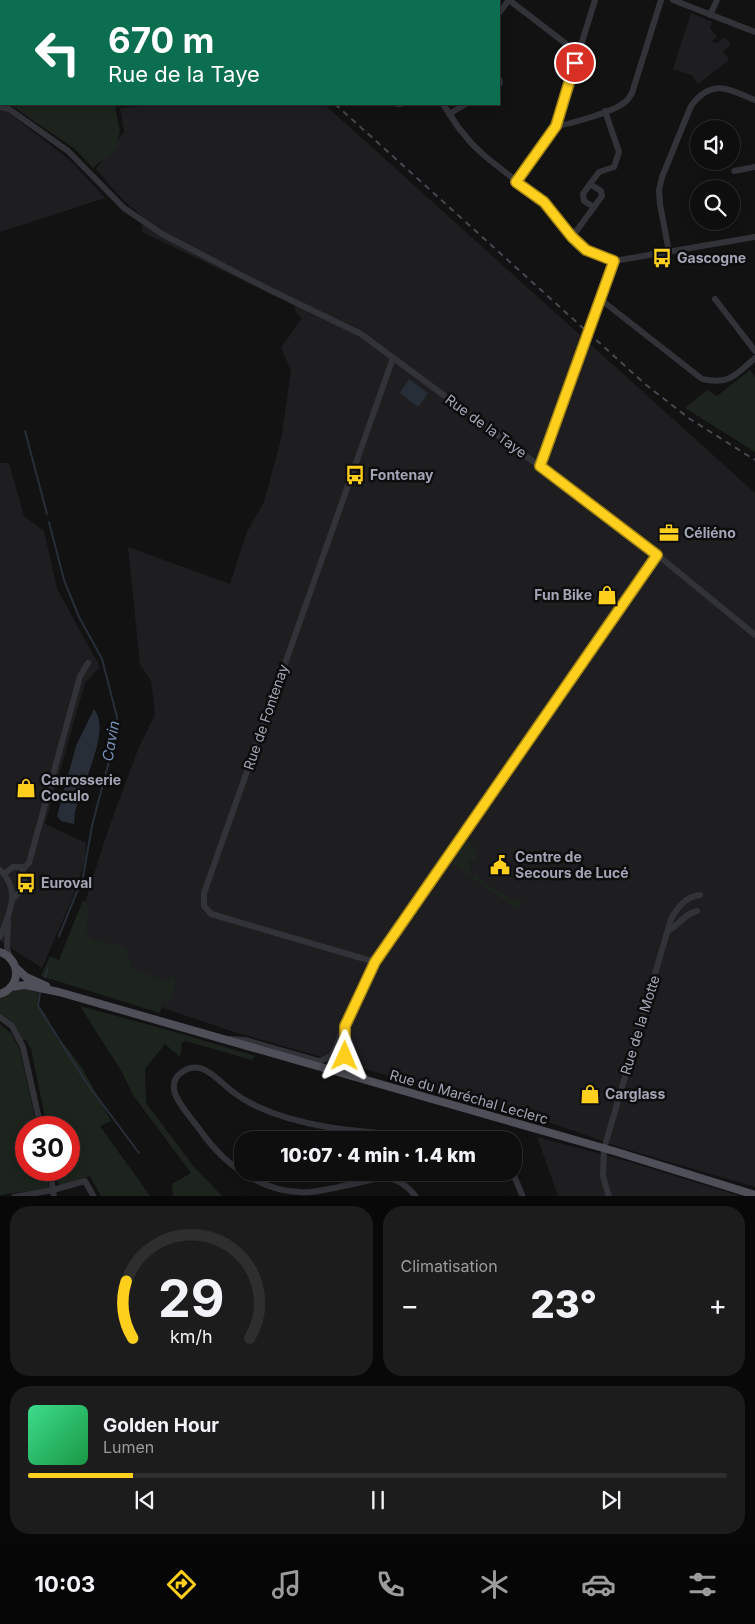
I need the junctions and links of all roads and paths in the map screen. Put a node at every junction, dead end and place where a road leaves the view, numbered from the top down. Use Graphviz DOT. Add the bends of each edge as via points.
graph roads {
  1 [pos="509,0"];
  2 [pos="595,0"];
  3 [pos="661,0"];
  4 [pos="673,0"];
  5 [pos="717,0"];
  6 [pos="500,12"];
  7 [pos="710,15"];
  8 [pos="755,32"];
  9 [pos="578,53"];
  10 [pos="755,100"];
  11 [pos="444,105"];
  12 [pos="464,105"];
  13 [pos="0,106"];
  14 [pos="605,111"];
  15 [pos="450,114"];
  16 [pos="556,126"];
  17 [pos="755,167"];
  18 [pos="734,171"];
  19 [pos="516,182"];
  20 [pos="590,184"];
  21 [pos="594,207"];
  22 [pos="572,237"];
  23 [pos="755,237"];
  24 [pos="669,252"];
  25 [pos="614,261"];
  26 [pos="600,298"];
  27 [pos="715,299"];
  28 [pos="755,351"];
  29 [pos="393,358"];
  30 [pos="755,358"];
  31 [pos="540,466"];
  32 [pos="657,555"];
  33 [pos="755,635"];
  34 [pos="88,663"];
  35 [pos="22,868"];
  36 [pos="2,872"];
  37 [pos="700,895"];
  38 [pos="13,898"];
  39 [pos="697,911"];
  40 [pos="8,920"];
  41 [pos="668,931"];
  42 [pos="0,937"];
  43 [pos="0,952"];
  44 [pos="10,958"];
  45 [pos="375,962"];
  46 [pos="16,968"];
  47 [pos="11,987"];
  48 [pos="59,992"];
  49 [pos="0,994"];
  50 [pos="0,1017"];
  51 [pos="345,1026"];
  52 [pos="215,1037"];
  53 [pos="345,1054"];
  54 [pos="333,1070"];
  55 [pos="370,1081"];
  56 [pos="38,1116"];
  57 [pos="367,1131"];
  58 [pos="604,1149"];
  59 [pos="234,1167"];
  60 [pos="257,1181"];
  61 [pos="369,1181"];
  62 [pos="396,1181"];
  63 [pos="516,1181"];
  64 [pos="54,1193"];
  65 [pos="755,1195"];
  66 [pos="14,1196"];
  67 [pos="94,1196"];
  68 [pos="416,1196"];
  69 [pos="523,1196"];
  70 [pos="609,1196"];
  1 -- 6 [label="street"];
  1 -- 9 [label="street"];
  2 -- 9 [label="street"];
  3 -- 14 [label="street" via="632,92 626,102"];
  4 -- 7 [label="street"];
  5 -- 7 [label="street"];
  7 -- 8 [label="street"];
  9 -- 16 [label="street"];
  10 -- 24 [label="street" via="724,88 705,92 691,106 662,177 660,190"];
  11 -- 15 [label="street"];
  12 -- 15 [label="street"];
  13 -- 29 [label="street, Rue de la Taye" via="68,151 124,208 162,234 361,334"];
  14 -- 16 [label="street"];
  14 -- 20 [label="street" via="619,152 614,167 600,172"];
  15 -- 19 [label="street" via="472,144"];
  16 -- 19 [label="street"];
  17 -- 18 [label="street"];
  19 -- 22 [label="street" via="544,202"];
  20 -- 21 [label="street" via="583,194 584,200"];
  20 -- 21 [label="street" via="601,191 602,196"];
  21 -- 22 [label="street"];
  22 -- 25 [label="street" via="586,250"];
  23 -- 24 [label="street"];
  24 -- 25 [label="street"];
  25 -- 26 [label="street"];
  26 -- 30 [label="street" via="702,379 723,381 732,378"];
  26 -- 31 [label="street"];
  27 -- 28 [label="street"];
  29 -- 31 [label="street, Rue de la Taye"];
  29 -- 45 [label="street, Rue de Fontenay" via="204,893 204,906 211,914"];
  31 -- 32 [label="street, Rue de la Taye"];
  32 -- 33 [label="street, Rue de la Taye"];
  32 -- 45 [label="street"];
  34 -- 35 [label="street" via="80,676 28,863"];
  35 -- 36 [label="street" via="13,867"];
  35 -- 38 [label="street" via="23,886"];
  36 -- 38 [label="street"];
  37 -- 41 [label="street, Rue de la Motte" via="685,900 677,909"];
  38 -- 40 [label="street"];
  39 -- 41 [label="street" via="689,913"];
  40 -- 42 [label="street"];
  40 -- 44 [label="street"];
  41 -- 58 [label="street, Rue de la Motte"];
  43 -- 44 [label="main road"];
  44 -- 46 [label="main road"];
  45 -- 51 [label="street"];
  46 -- 47 [label="main road"];
  46 -- 48 [label="main road, Rue du Maréchal Leclerc"];
  47 -- 48 [label="main road, Rue du Maréchal Leclerc" via="25,985"];
  47 -- 49 [label="main road"];
  48 -- 52 [label="main road, Rue du Maréchal Leclerc"];
  50 -- 56 [label="street" via="12,1026 23,1047"];
  51 -- 52 [label="street" via="332,1055 318,1061 245,1040"];
  51 -- 53 [label="street"];
  52 -- 54 [label="main road, Rue du Maréchal Leclerc"];
  53 -- 54 [label="street" via="342,1064"];
  53 -- 55 [label="street" via="352,1070"];
  54 -- 55 [label="main road, Rue du Maréchal Leclerc"];
  55 -- 58 [label="main road, Rue du Maréchal Leclerc"];
  57 -- 59 [label="street" via="292,1120 236,1095 202,1069 189,1068 174,1082 177,1098 218,1154"];
  58 -- 65 [label="main road, Rue du Maréchal Leclerc"];
  58 -- 70 [label="street, Rue de la Motte" via="603,1176"];
  60 -- 61 [label="street" via="293,1192 311,1192"];
  62 -- 68 [label="street"];
  63 -- 69 [label="street"];
  64 -- 66 [label="street"];
  64 -- 67 [label="street" via="85,1181"];
}
